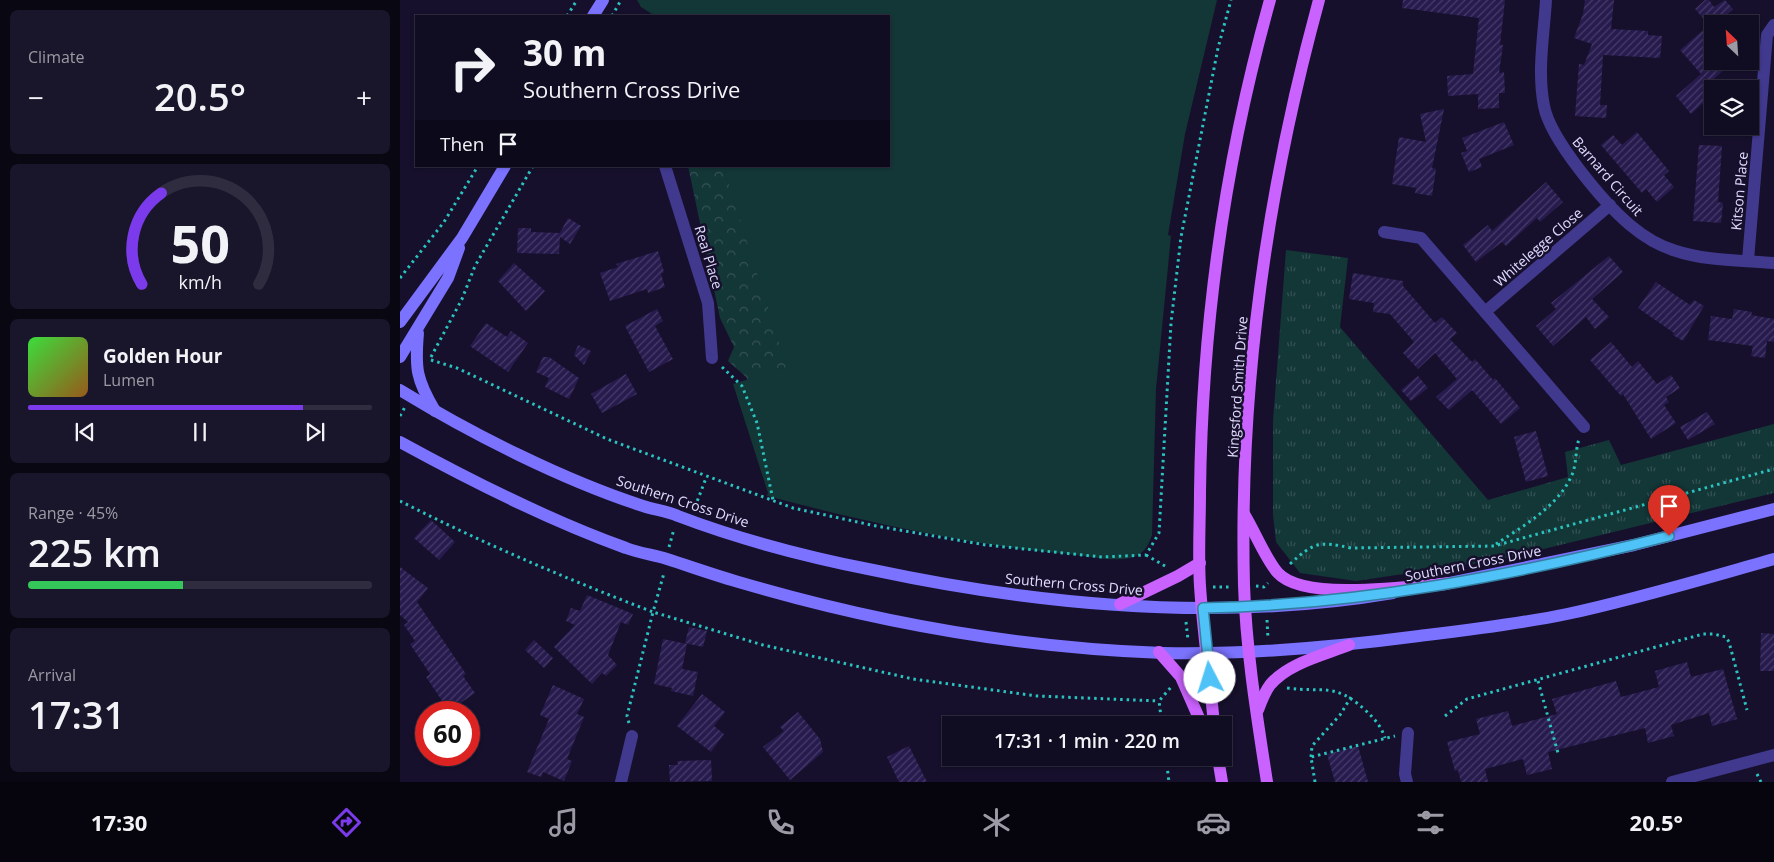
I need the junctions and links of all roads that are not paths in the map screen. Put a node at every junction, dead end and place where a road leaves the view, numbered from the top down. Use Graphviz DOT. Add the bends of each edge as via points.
graph roads {
  1 [pos="603,0"];
  2 [pos="1270,0"];
  3 [pos="1319,0"];
  4 [pos="1546,0"];
  5 [pos="594,15"];
  6 [pos="1774,24"];
  7 [pos="1769,62"];
  8 [pos="504,167"];
  9 [pos="665,167"];
  10 [pos="1610,205"];
  11 [pos="1384,232"];
  12 [pos="462,238"];
  13 [pos="1748,260"];
  14 [pos="1774,262"];
  15 [pos="1486,312"];
  16 [pos="400,321"];
  17 [pos="418,330"];
  18 [pos="400,357"];
  19 [pos="712,358"];
  20 [pos="400,390"];
  21 [pos="435,412"];
  22 [pos="1584,427"];
  23 [pos="400,442"];
  24 [pos="1774,509"];
  25 [pos="1244,514"];
  26 [pos="1774,559"];
  27 [pos="1200,563"];
  28 [pos="1450,583"];
  29 [pos="1120,604"];
  30 [pos="1246,607"];
  31 [pos="1203,608"];
  32 [pos="1349,645"];
  33 [pos="1250,651"];
  34 [pos="1158,652"];
  35 [pos="1207,652"];
  36 [pos="1257,713"];
  37 [pos="1198,716"];
  38 [pos="1213,716"];
  39 [pos="1408,733"];
  40 [pos="632,736"];
  41 [pos="1774,755"];
  42 [pos="1219,766"];
  43 [pos="622,782"];
  44 [pos="1222,782"];
  45 [pos="1267,782"];
  46 [pos="1407,782"];
  47 [pos="1672,782"];
  1 -- 5 [label="main road"];
  2 -- 27 [label="main road" via="1245,97 1218,244 1201,425"];
  3 -- 25 [label="main road, Kingsford Smith Drive" via="1297,79 1261,273 1248,406"];
  4 -- 10 [label="street, Barnard Circuit" via="1540,80 1544,108 1561,146"];
  6 -- 7 [label="street, Kitson Place" via="1767,35"];
  7 -- 13 [label="street, Kitson Place"];
  8 -- 12 [label="main road"];
  9 -- 19 [label="street, Real Place" via="708,304"];
  10 -- 13 [label="street, Barnard Circuit" via="1652,241 1676,252"];
  10 -- 15 [label="street, Whitelegge Close"];
  11 -- 15 [label="street" via="1421,238"];
  12 -- 16 [label="main road"];
  12 -- 17 [label="main road" via="448,278"];
  13 -- 14 [label="street, Barnard Circuit"];
  15 -- 22 [label="street"];
  17 -- 18 [label="main road"];
  17 -- 21 [label="main road" via="415,362"];
  20 -- 21 [label="main road, Southern Cross Drive"];
  21 -- 29 [label="main road, Southern Cross Drive" via="590,486 801,554 898,576 1014,595"];
  23 -- 34 [label="main road" via="564,523 626,548 741,583 928,627 1010,639"];
  24 -- 28 [label="main road, Southern Cross Drive" via="1634,545"];
  25 -- 28 [label="main road" via="1279,574 1302,586 1330,590"];
  25 -- 30 [label="main road, Kingsford Smith Drive"];
  26 -- 32 [label="main road" via="1566,614"];
  27 -- 29 [label="main road"];
  27 -- 31 [label="main road"];
  28 -- 30 [label="main road, Southern Cross Drive" via="1375,596"];
  29 -- 31 [label="main road, Southern Cross Drive"];
  30 -- 31 [label="main road, Southern Cross Drive"];
  30 -- 33 [label="main road, Kingsford Smith Drive"];
  31 -- 35 [label="main road"];
  32 -- 33 [label="main road"];
  32 -- 36 [label="main road" via="1278,677 1264,694"];
  33 -- 35 [label="main road"];
  33 -- 36 [label="main road, Kingsford Smith Drive"];
  34 -- 35 [label="main road"];
  34 -- 37 [label="main road" via="1181,678"];
  35 -- 38 [label="main road"];
  36 -- 45 [label="main road, Kingsford Smith Drive"];
  39 -- 46 [label="street"];
  40 -- 43 [label="street"];
  41 -- 47 [label="street"];
  42 -- 44 [label="main road"];
}
